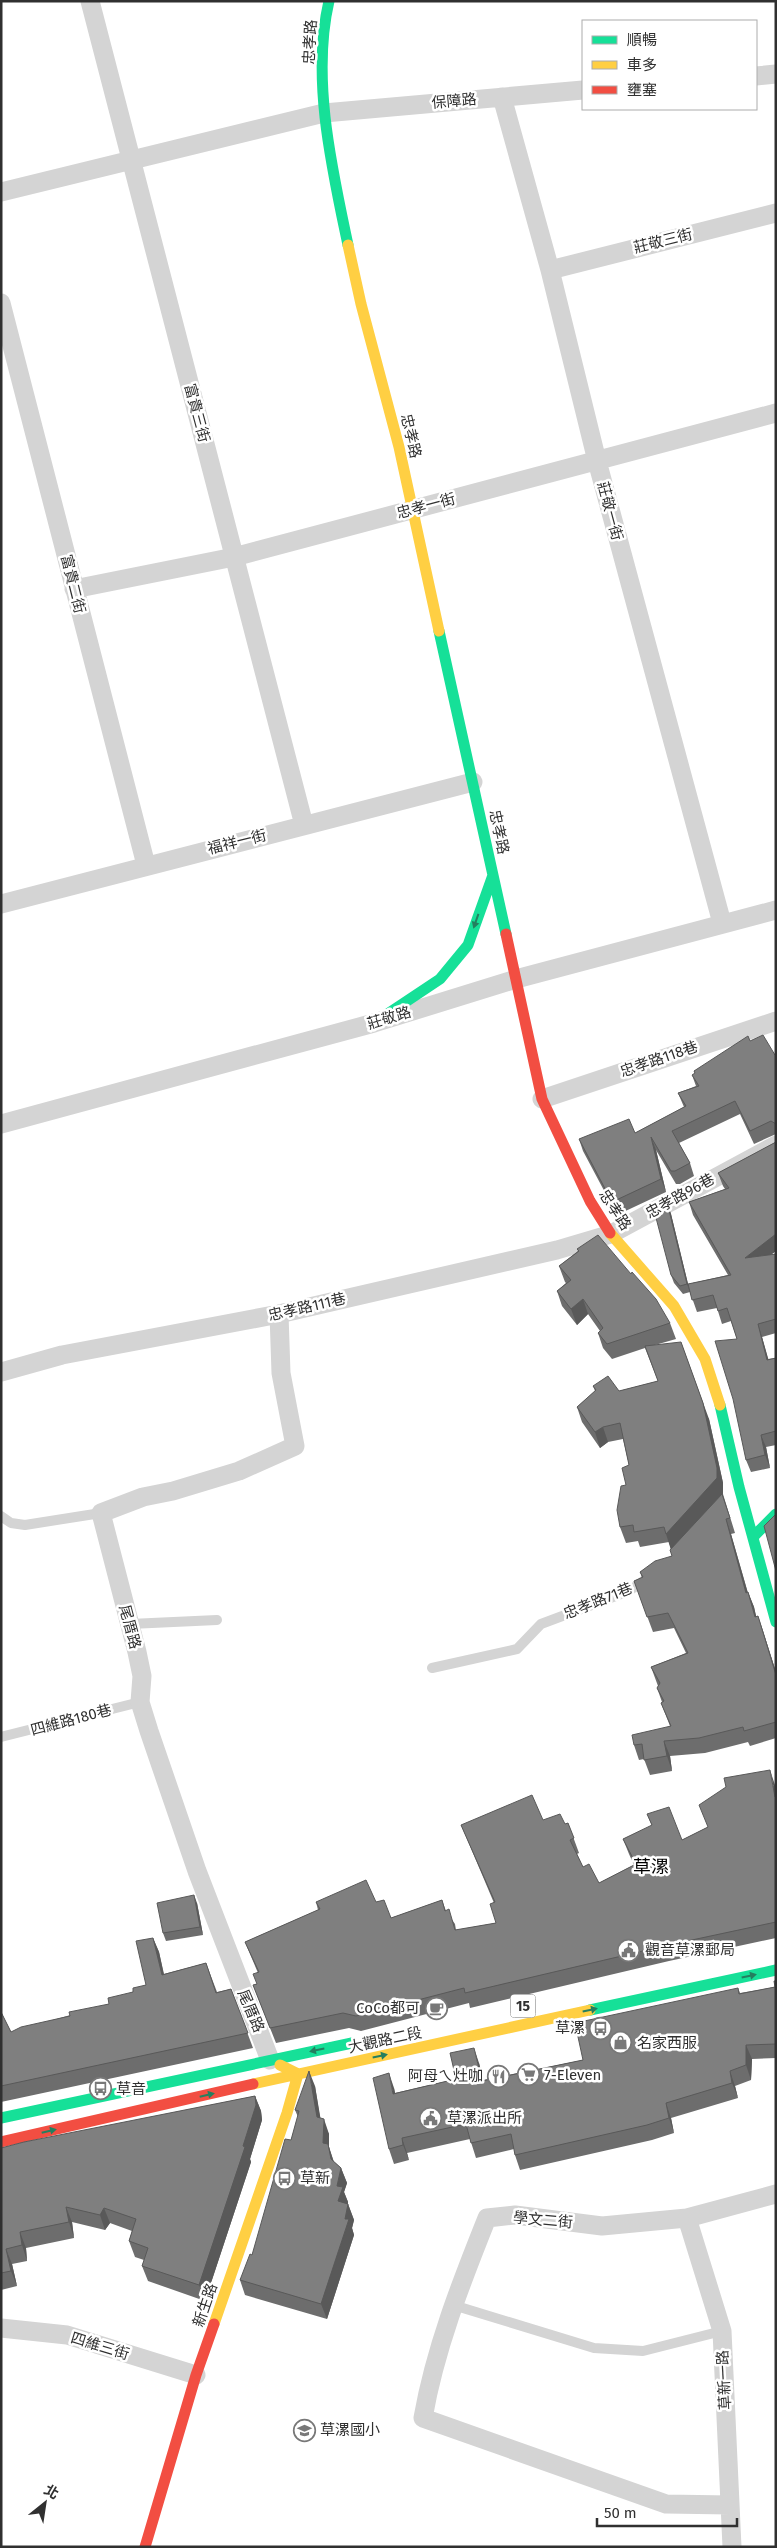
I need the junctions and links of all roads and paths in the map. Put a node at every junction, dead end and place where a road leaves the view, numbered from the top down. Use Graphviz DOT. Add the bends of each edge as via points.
graph roads {
  1 [pos="329,1"];
  2 [pos="95,2"];
  3 [pos="776,74"];
  4 [pos="757,76"];
  5 [pos="582,90"];
  6 [pos="502,97"];
  7 [pos="324,113"];
  8 [pos="131,161"];
  9 [pos="1,192"];
  10 [pos="776,212"];
  11 [pos="550,270"];
  12 [pos="1,303"];
  13 [pos="6,342"];
  14 [pos="776,413"];
  15 [pos="597,461"];
  16 [pos="411,510"];
  17 [pos="234,557"];
  18 [pos="74,589"];
  19 [pos="473,782"];
  20 [pos="304,825"];
  21 [pos="146,866"];
  22 [pos="492,875"];
  23 [pos="1,904"];
  24 [pos="776,910"];
  25 [pos="722,923"];
  26 [pos="516,979"];
  27 [pos="776,1021"];
  28 [pos="374,1023"];
  29 [pos="542,1099"];
  30 [pos="1,1124"];
  31 [pos="776,1145"];
  32 [pos="611,1234"];
  33 [pos="279,1314"];
  34 [pos="1,1372"];
  35 [pos="101,1513"];
  36 [pos="776,1514"];
  37 [pos="1,1516"];
  38 [pos="753,1537"];
  39 [pos="657,1570"];
  40 [pos="217,1620"];
  41 [pos="776,1622"];
  42 [pos="130,1624"];
  43 [pos="432,1668"];
  44 [pos="140,1702"];
  45 [pos="1,1737"];
  46 [pos="776,1970"];
  47 [pos="367,2039"];
  48 [pos="270,2060"];
  49 [pos="298,2074"];
  50 [pos="1,2118"];
  51 [pos="1,2142"];
  52 [pos="776,2194"];
  53 [pos="687,2218"];
  54 [pos="453,2305"];
  55 [pos="1,2328"];
  56 [pos="722,2331"];
  57 [pos="196,2375"];
  58 [pos="730,2505"];
  59 [pos="144,2547"];
  60 [pos="732,2547"];
  1 -- 7 [label="street, 忠孝路" via="323,26"];
  2 -- 8 [label="street, 富貴三街"];
  3 -- 4 [label="street"];
  5 -- 6 [label="street, 保障路"];
  6 -- 7 [label="street, 保障路"];
  6 -- 11 [label="street, 莊敬一街"];
  7 -- 8 [label="street, 保障路"];
  7 -- 16 [label="street, 忠孝路" via="357,285"];
  8 -- 9 [label="street, 保障路"];
  8 -- 17 [label="street, 富貴三街"];
  10 -- 11 [label="street, 莊敬三街"];
  11 -- 15 [label="street, 莊敬一街"];
  12 -- 13 [label="street, 富貴二街"];
  13 -- 18 [label="street, 富貴二街"];
  14 -- 15 [label="street, 忠孝一街"];
  15 -- 16 [label="street, 忠孝一街"];
  15 -- 25 [label="street, 莊敬一街"];
  16 -- 17 [label="street, 忠孝一街"];
  16 -- 19 [label="street, 忠孝路"];
  17 -- 18 [label="street, 忠孝一街"];
  17 -- 20 [label="street, 富貴三街"];
  18 -- 21 [label="street, 富貴二街"];
  19 -- 20 [label="street, 福祥一街"];
  19 -- 22 [label="street, 忠孝路"];
  20 -- 21 [label="street, 福祥一街"];
  21 -- 23 [label="street, 福祥一街"];
  22 -- 26 [label="street, 忠孝路"];
  22 -- 28 [label="street, one-way" via="468,945 440,979"];
  24 -- 25 [label="street, 莊敬路"];
  25 -- 26 [label="street, 莊敬路"];
  26 -- 28 [label="street, 莊敬路"];
  26 -- 29 [label="street, 忠孝路"];
  27 -- 29 [label="street, 忠孝路118巷"];
  28 -- 30 [label="street, 莊敬路"];
  29 -- 32 [label="street, 忠孝路" via="590,1201"];
  31 -- 32 [label="street, 忠孝路96巷"];
  32 -- 33 [label="street, 忠孝路111巷" via="557,1250"];
  32 -- 38 [label="street, 忠孝路" via="674,1306 705,1359 723,1414 736,1491"];
  33 -- 34 [label="street, 忠孝路111巷" via="62,1355"];
  33 -- 35 [label="street" via="281,1373 295,1446 239,1471 173,1492 143,1497"];
  35 -- 37 [label="lane" via="25,1525 11,1523"];
  35 -- 42 [label="street, 尾厝路"];
  36 -- 38 [label="street"];
  38 -- 41 [label="street, 忠孝路"];
  39 -- 43 [label="lane, 忠孝路71巷" via="630,1591 541,1624 517,1649"];
  40 -- 42 [label="lane"];
  42 -- 44 [label="street, 尾厝路" via="142,1676"];
  44 -- 45 [label="lane, 四維路180巷"];
  44 -- 48 [label="street, 尾厝路" via="197,1871"];
  49 -- 46 [label="street, 大觀路二段 / 15, one-way"];
  47 -- 48 [label="street, 大觀路二段, one-way"];
  48 -- 49 [label="street"];
  48 -- 50 [label="street, 大觀路二段"];
  51 -- 49 [label="street, 大觀路二段 / 15, one-way"];
  49 -- 57 [label="street, 新生路" via="288,2113"];
  52 -- 53 [label="street, 學文二街"];
  53 -- 54 [label="street, 學文二街" via="602,2226 515,2215 487,2218"];
  53 -- 56 [label="street, 草新一路"];
  54 -- 56 [label="lane" via="594,2348 643,2351"];
  54 -- 58 [label="street, 學文二街" via="423,2418 666,2504"];
  55 -- 57 [label="street, 四維三街" via="67,2336"];
  56 -- 58 [label="street, 草新一路"];
  57 -- 59 [label="street, 新生路"];
  58 -- 60 [label="street, 草新一路"];
}
